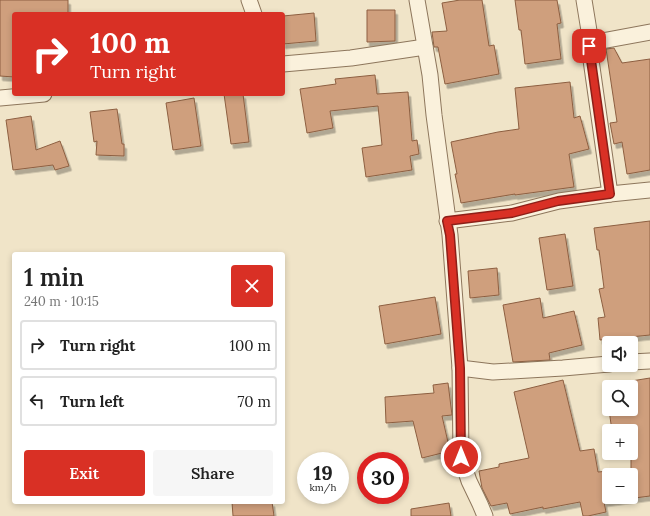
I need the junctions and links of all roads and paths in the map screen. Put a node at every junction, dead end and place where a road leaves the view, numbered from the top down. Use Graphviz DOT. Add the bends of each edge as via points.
graph roads {
  1 [pos="249,0"];
  2 [pos="417,0"];
  3 [pos="584,0"];
  4 [pos="253,12"];
  5 [pos="650,32"];
  6 [pos="591,42"];
  7 [pos="425,47"];
  8 [pos="285,64"];
  9 [pos="22,96"];
  10 [pos="0,98"];
  11 [pos="650,192"];
  12 [pos="610,194"];
  13 [pos="447,221"];
  14 [pos="650,361"];
  15 [pos="638,362"];
  16 [pos="602,365"];
  17 [pos="460,368"];
  18 [pos="485,516"];
  1 -- 4 [label="street"];
  2 -- 7 [label="street"];
  3 -- 6 [label="street"];
  5 -- 6 [label="street"];
  6 -- 12 [label="street" via="589,46"];
  7 -- 8 [label="street" via="351,58"];
  7 -- 13 [label="street"];
  9 -- 10 [label="street"];
  11 -- 12 [label="street"];
  12 -- 13 [label="street" via="558,201 512,213"];
  13 -- 17 [label="street"];
  14 -- 15 [label="street"];
  16 -- 17 [label="street" via="492,372"];
  17 -- 18 [label="street" via="461,457 468,481"];
}
